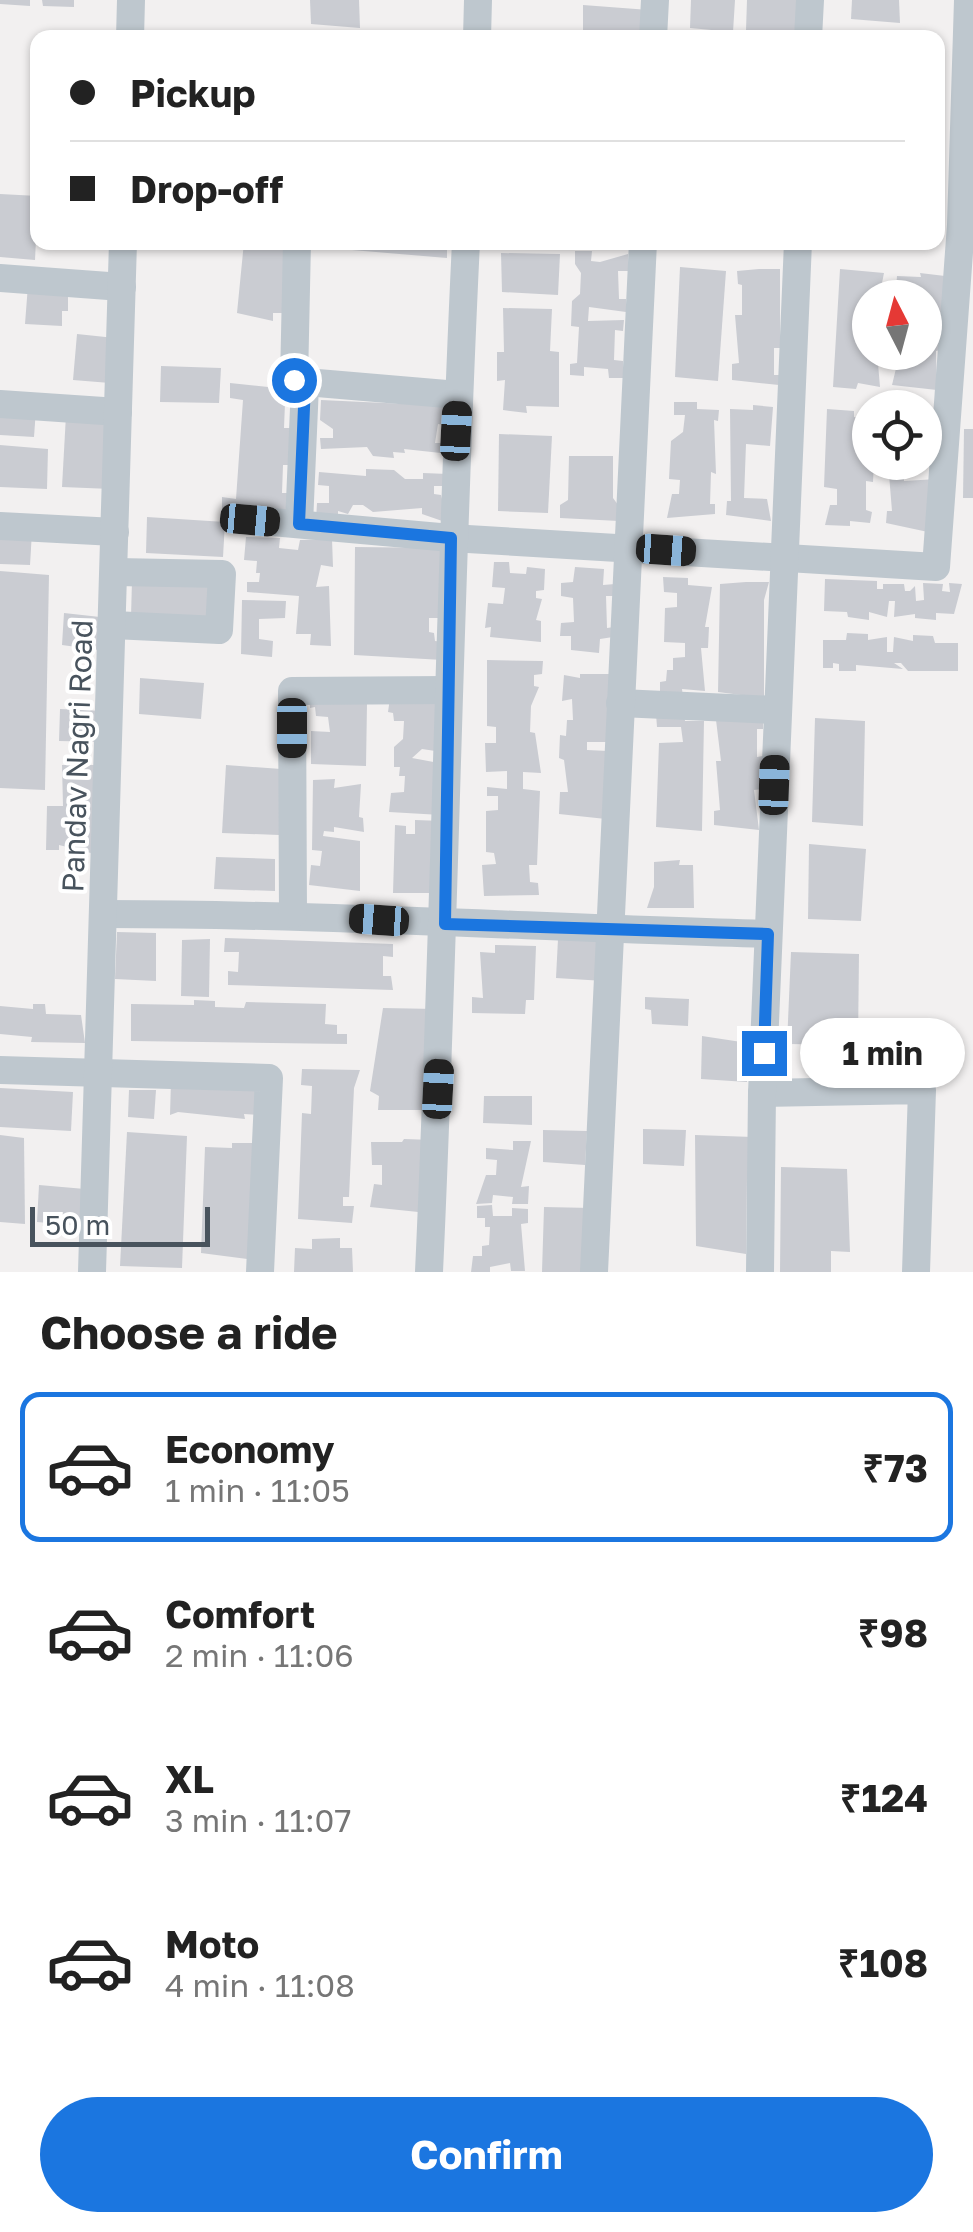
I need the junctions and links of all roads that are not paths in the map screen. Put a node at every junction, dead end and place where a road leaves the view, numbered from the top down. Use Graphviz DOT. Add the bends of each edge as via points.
graph roads {
  1 [pos="131,0"];
  2 [pos="478,0"];
  3 [pos="655,0"];
  4 [pos="810,0"];
  5 [pos="968,0"];
  6 [pos="130,30"];
  7 [pos="476,30"];
  8 [pos="653,30"];
  9 [pos="808,30"];
  10 [pos="123,250"];
  11 [pos="297,250"];
  12 [pos="466,250"];
  13 [pos="644,250"];
  14 [pos="798,250"];
  15 [pos="0,278"];
  16 [pos="122,287"];
  17 [pos="305,384"];
  18 [pos="458,396"];
  19 [pos="0,404"];
  20 [pos="118,412"];
  21 [pos="250,520"];
  22 [pos="299,524"];
  23 [pos="0,526"];
  24 [pos="115,532"];
  25 [pos="451,538"];
  26 [pos="627,548"];
  27 [pos="782,558"];
  28 [pos="116,572"];
  29 [pos="113,625"];
  30 [pos="448,690"];
  31 [pos="620,704"];
  32 [pos="776,710"];
  33 [pos="106,914"];
  34 [pos="293,914"];
  35 [pos="445,924"];
  36 [pos="611,930"];
  37 [pos="768,934"];
  38 [pos="0,1070"];
  39 [pos="101,1074"];
  40 [pos="762,1093"];
  41 [pos="92,1272"];
  42 [pos="260,1272"];
  43 [pos="429,1272"];
  44 [pos="594,1272"];
  45 [pos="760,1272"];
  46 [pos="916,1272"];
  1 -- 6 [label="street"];
  2 -- 7 [label="street"];
  3 -- 8 [label="street"];
  4 -- 9 [label="street"];
  5 -- 27 [label="street" via="961,225 936,567"];
  10 -- 16 [label="street, Pandav Nagri Road"];
  11 -- 17 [label="street" via="291,370"];
  12 -- 18 [label="street"];
  13 -- 26 [label="street"];
  14 -- 27 [label="street"];
  15 -- 16 [label="street"];
  16 -- 20 [label="street, Pandav Nagri Road"];
  17 -- 18 [label="street"];
  17 -- 22 [label="street"];
  18 -- 25 [label="street"];
  19 -- 20 [label="street"];
  20 -- 24 [label="street, Pandav Nagri Road"];
  21 -- 22 [label="street"];
  22 -- 25 [label="street"];
  23 -- 24 [label="street"];
  24 -- 28 [label="street, Pandav Nagri Road"];
  25 -- 26 [label="street"];
  25 -- 30 [label="street"];
  26 -- 27 [label="street"];
  26 -- 31 [label="street"];
  27 -- 32 [label="street"];
  28 -- 29 [label="street, Pandav Nagri Road"];
  28 -- 29 [label="street" via="222,574 220,630"];
  29 -- 33 [label="street, Pandav Nagri Road"];
  30 -- 34 [label="street" via="292,691"];
  30 -- 35 [label="street"];
  31 -- 32 [label="street"];
  31 -- 36 [label="street"];
  32 -- 37 [label="street"];
  33 -- 34 [label="street"];
  33 -- 39 [label="street, Pandav Nagri Road"];
  34 -- 35 [label="street"];
  35 -- 36 [label="street"];
  35 -- 43 [label="street"];
  36 -- 37 [label="street"];
  36 -- 44 [label="street"];
  37 -- 40 [label="street"];
  38 -- 39 [label="street"];
  39 -- 41 [label="street, Pandav Nagri Road"];
  39 -- 42 [label="street" via="269,1078"];
  40 -- 45 [label="street"];
  40 -- 46 [label="street" via="922,1090"];
}
